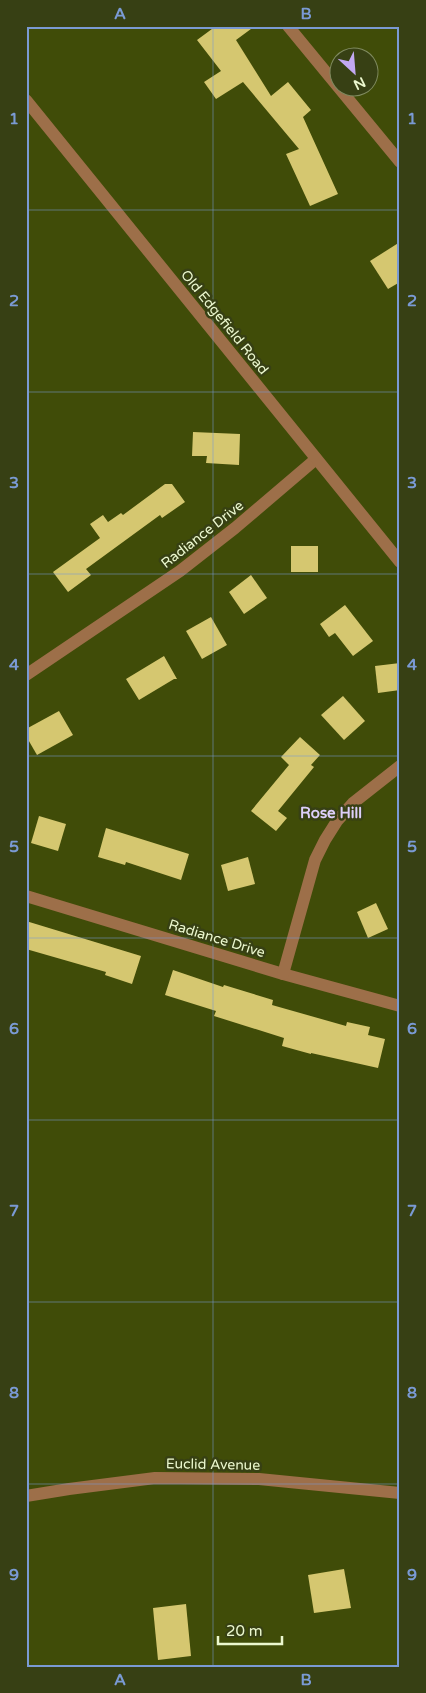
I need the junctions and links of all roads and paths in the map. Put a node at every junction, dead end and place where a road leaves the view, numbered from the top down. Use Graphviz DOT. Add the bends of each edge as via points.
graph roads {
  1 [pos="288,26"];
  2 [pos="26,100"];
  3 [pos="400,162"];
  4 [pos="316,459"];
  5 [pos="400,562"];
  6 [pos="26,675"];
  7 [pos="400,766"];
  8 [pos="26,896"];
  9 [pos="283,974"];
  10 [pos="400,1006"];
  11 [pos="400,1493"];
  12 [pos="26,1496"];
  1 -- 3 [label="street"];
  2 -- 4 [label="street, Old Edgefield Road"];
  4 -- 5 [label="street, Old Edgefield Road"];
  4 -- 6 [label="street, Radiance Drive" via="180,571"];
  7 -- 9 [label="street" via="353,803 325,840 315,860"];
  8 -- 9 [label="street, Radiance Drive"];
  9 -- 10 [label="street, Radiance Drive"];
  11 -- 12 [label="street, Euclid Avenue" via="259,1479 154,1478"];
}
